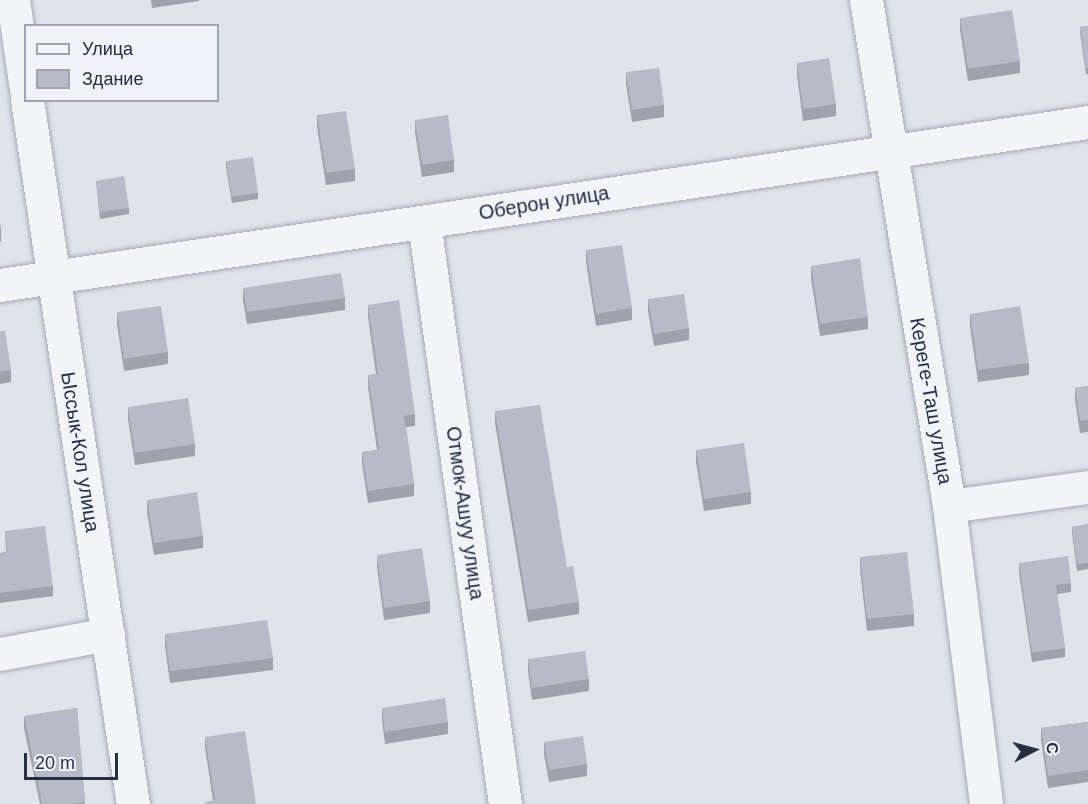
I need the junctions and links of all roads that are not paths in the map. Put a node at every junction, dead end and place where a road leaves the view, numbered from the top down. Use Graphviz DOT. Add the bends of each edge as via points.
graph roads {
  1 [pos="13,0"];
  2 [pos="866,0"];
  3 [pos="24,75"];
  4 [pos="27,102"];
  5 [pos="1088,122"];
  6 [pos="889,150"];
  7 [pos="424,222"];
  8 [pos="52,277"];
  9 [pos="0,285"];
  10 [pos="1088,487"];
  11 [pos="949,506"];
  12 [pos="108,634"];
  13 [pos="0,654"];
  14 [pos="133,804"];
  15 [pos="505,804"];
  16 [pos="986,804"];
  1 -- 3 [label="street"];
  2 -- 6 [label="street, Кереге-Таш улица"];
  4 -- 8 [label="street, Ыссык-Кол улица"];
  5 -- 6 [label="street, Оберон улица"];
  6 -- 7 [label="street, Оберон улица"];
  6 -- 11 [label="street, Кереге-Таш улица"];
  7 -- 8 [label="street, Оберон улица"];
  7 -- 15 [label="street, Отмок-Ашуу улица"];
  8 -- 9 [label="street, Оберон улица"];
  8 -- 12 [label="street, Ыссык-Кол улица"];
  10 -- 11 [label="street"];
  11 -- 16 [label="street, Кереге-Таш улица"];
  12 -- 13 [label="street"];
  12 -- 14 [label="street, Ыссык-Кол улица"];
}
